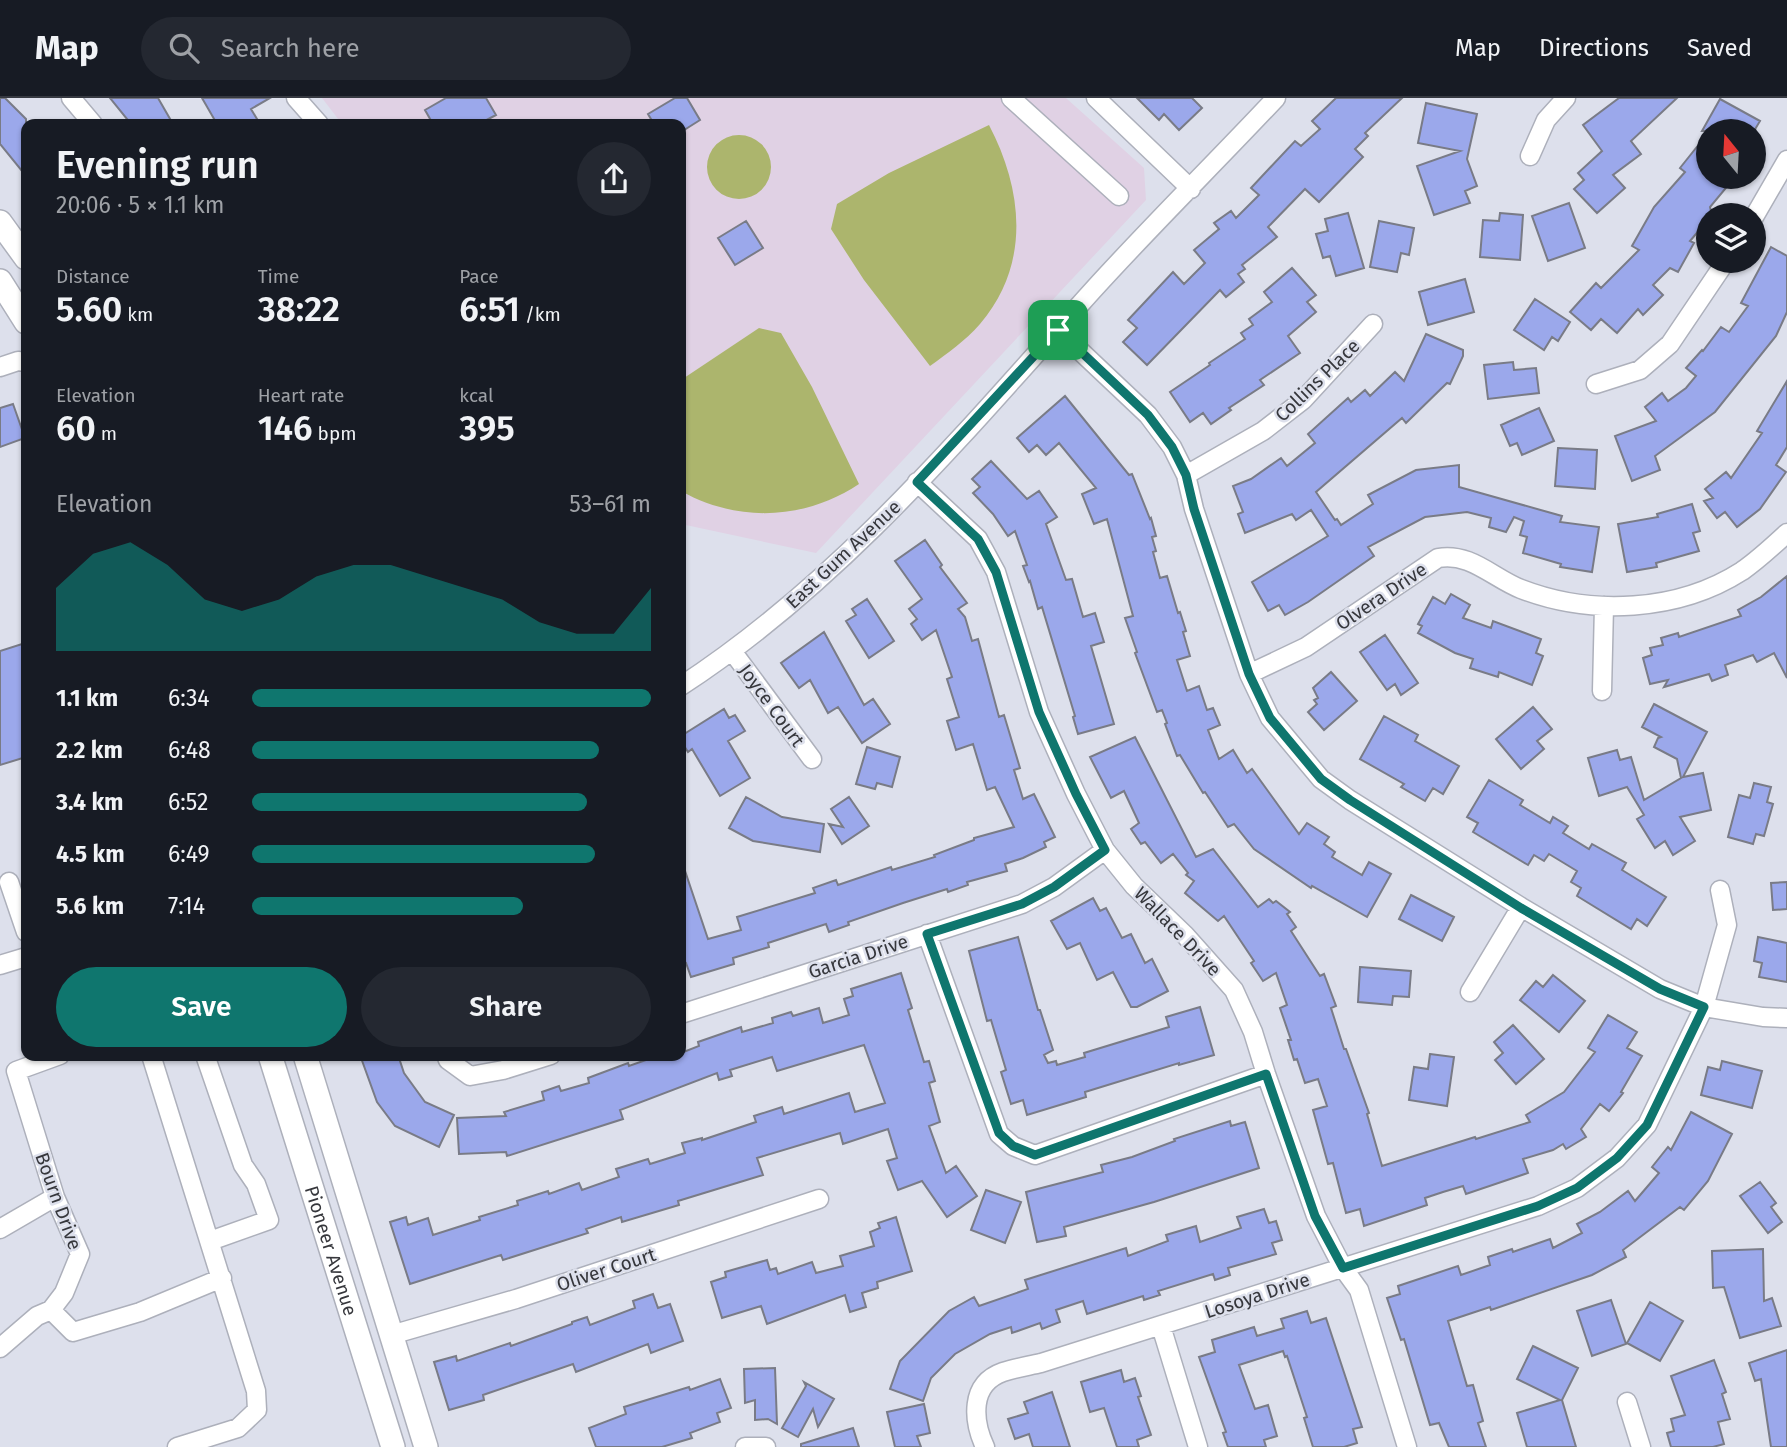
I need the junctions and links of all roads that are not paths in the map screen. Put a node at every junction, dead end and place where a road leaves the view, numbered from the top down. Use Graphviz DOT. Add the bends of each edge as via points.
graph roads {
  1 [pos="71,98"];
  2 [pos="296,98"];
  3 [pos="1011,98"];
  4 [pos="1096,98"];
  5 [pos="1276,98"];
  6 [pos="1566,98"];
  7 [pos="89,119"];
  8 [pos="315,119"];
  9 [pos="1530,156"];
  10 [pos="1787,160"];
  11 [pos="1191,188"];
  12 [pos="1119,196"];
  13 [pos="1762,203"];
  14 [pos="0,222"];
  15 [pos="21,251"];
  16 [pos="1718,273"];
  17 [pos="0,281"];
  18 [pos="21,314"];
  19 [pos="1373,324"];
  20 [pos="1058,330"];
  21 [pos="21,361"];
  22 [pos="0,367"];
  23 [pos="1596,384"];
  24 [pos="1186,475"];
  25 [pos="917,482"];
  26 [pos="1787,533"];
  27 [pos="1604,606"];
  28 [pos="732,651"];
  29 [pos="1249,674"];
  30 [pos="686,683"];
  31 [pos="1602,691"];
  32 [pos="812,759"];
  33 [pos="1105,850"];
  34 [pos="9,882"];
  35 [pos="1720,890"];
  36 [pos="1521,908"];
  37 [pos="21,917"];
  38 [pos="927,934"];
  39 [pos="21,959"];
  40 [pos="0,965"];
  41 [pos="1470,992"];
  42 [pos="1704,1007"];
  43 [pos="686,1012"];
  44 [pos="1787,1018"];
  45 [pos="42,1061"];
  46 [pos="153,1061"];
  47 [pos="207,1061"];
  48 [pos="272,1061"];
  49 [pos="307,1061"];
  50 [pos="451,1061"];
  51 [pos="532,1061"];
  52 [pos="1266,1074"];
  53 [pos="55,1198"];
  54 [pos="819,1199"];
  55 [pos="0,1229"];
  56 [pos="210,1241"];
  57 [pos="1343,1268"];
  58 [pos="222,1278"];
  59 [pos="51,1310"];
  60 [pos="1161,1326"];
  61 [pos="391,1335"];
  62 [pos="0,1348"];
  63 [pos="1627,1402"];
  64 [pos="177,1447"];
  65 [pos="393,1447"];
  66 [pos="426,1447"];
  67 [pos="745,1447"];
  68 [pos="766,1447"];
  69 [pos="985,1447"];
  70 [pos="1198,1447"];
  71 [pos="1407,1447"];
  72 [pos="1641,1447"];
  1 -- 7 [label="street"];
  2 -- 8 [label="street"];
  3 -- 12 [label="street"];
  4 -- 11 [label="street"];
  5 -- 11 [label="street, East Gum Avenue"];
  6 -- 9 [label="street" via="1546,120"];
  10 -- 13 [label="street"];
  11 -- 20 [label="street, East Gum Avenue"];
  14 -- 15 [label="main road"];
  16 -- 23 [label="street" via="1670,344 1640,370"];
  17 -- 18 [label="main road"];
  19 -- 24 [label="street, Collins Place" via="1303,400 1263,431"];
  20 -- 24 [label="street" via="1148,415"];
  20 -- 25 [label="street, East Gum Avenue"];
  21 -- 22 [label="street"];
  24 -- 29 [label="street"];
  25 -- 28 [label="street, East Gum Avenue" via="792,604"];
  25 -- 33 [label="street, Wallace Drive" via="978,539 996,572 1039,712"];
  26 -- 27 [label="street, Olvera Drive" via="1742,570 1713,586 1675,600"];
  27 -- 29 [label="street, Olvera Drive" via="1559,600 1519,588 1462,558 1438,558 1306,647"];
  27 -- 31 [label="street"];
  28 -- 30 [label="street, East Gum Avenue"];
  28 -- 32 [label="street, Joyce Court"];
  29 -- 36 [label="street" via="1270,718 1321,779"];
  33 -- 38 [label="street, Garcia Drive" via="1022,904"];
  33 -- 52 [label="street, Wallace Drive" via="1234,990"];
  34 -- 37 [label="street"];
  35 -- 42 [label="street, Losoya Drive" via="1727,925"];
  36 -- 41 [label="street"];
  36 -- 42 [label="street" via="1660,989"];
  38 -- 43 [label="street, Garcia Drive"];
  38 -- 52 [label="street" via="999,1133 1013,1146 1035,1155"];
  39 -- 40 [label="street"];
  42 -- 44 [label="street"];
  42 -- 57 [label="street, Losoya Drive" via="1647,1125 1617,1158 1577,1188 1538,1206"];
  45 -- 53 [label="street, Bourn Drive" via="16,1070"];
  46 -- 56 [label="street"];
  47 -- 56 [label="street" via="243,1166 256,1184 269,1220"];
  48 -- 65 [label="main road, Pioneer Avenue"];
  49 -- 61 [label="main road, Pioneer Avenue"];
  50 -- 51 [label="street" via="470,1076"];
  52 -- 57 [label="street, Wallace Drive" via="1315,1216"];
  53 -- 55 [label="street"];
  53 -- 59 [label="street, Bourn Drive" via="80,1254 64,1293"];
  54 -- 61 [label="street, Oliver Court" via="516,1299"];
  56 -- 58 [label="street"];
  57 -- 60 [label="street, Losoya Drive"];
  57 -- 71 [label="street, Wallace Drive" via="1359,1290"];
  58 -- 59 [label="street" via="140,1312 73,1332"];
  58 -- 64 [label="street" via="257,1391 257,1410 238,1428"];
  59 -- 62 [label="street" via="37,1316"];
  60 -- 69 [label="street, Losoya Drive" via="1000,1373 982,1386 976,1408 976,1428"];
  60 -- 70 [label="street"];
  61 -- 66 [label="main road, Pioneer Avenue"];
  63 -- 72 [label="street"];
  67 -- 68 [label="street"];
}
